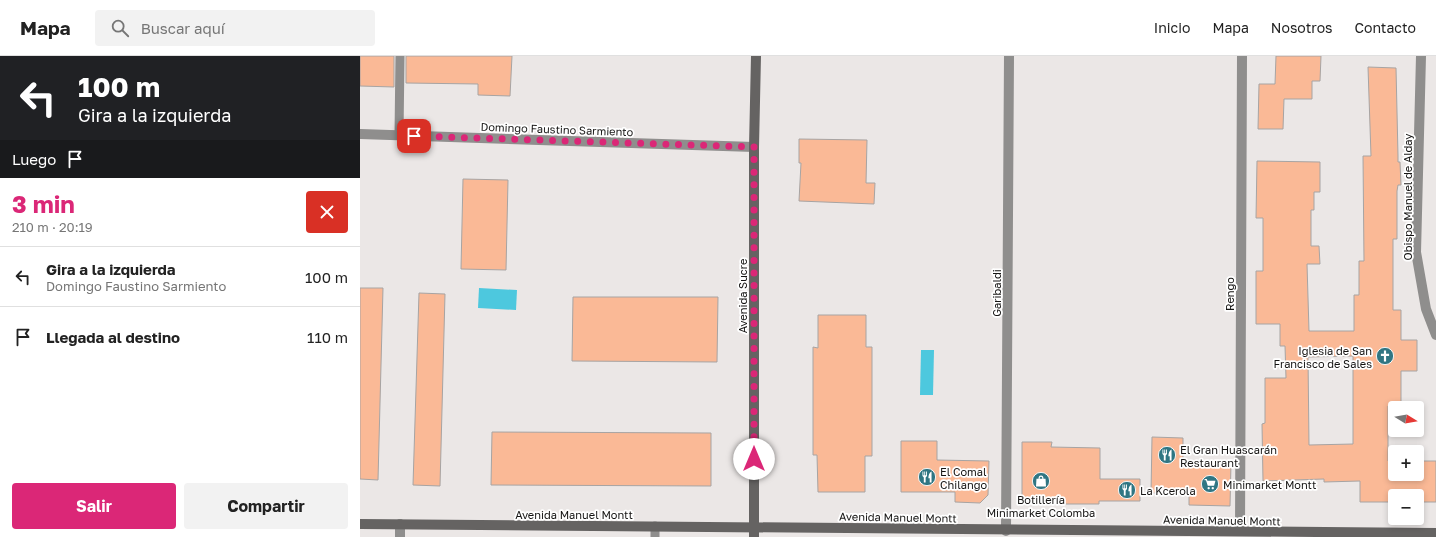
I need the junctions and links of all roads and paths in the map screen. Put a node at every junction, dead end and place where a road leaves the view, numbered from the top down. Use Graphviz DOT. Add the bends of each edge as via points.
graph roads {
  1 [pos="400,56"];
  2 [pos="756,56"];
  3 [pos="1009,56"];
  4 [pos="1242,56"];
  5 [pos="1421,56"];
  6 [pos="360,134"];
  7 [pos="399,135"];
  8 [pos="754,147"];
  9 [pos="1436,335"];
  10 [pos="360,524"];
  11 [pos="400,524"];
  12 [pos="655,526"];
  13 [pos="1006,531"];
  14 [pos="1240,531"];
  15 [pos="754,532"];
  16 [pos="1436,533"];
  17 [pos="1105,534"];
  18 [pos="1303,535"];
  19 [pos="1377,535"];
  20 [pos="400,537"];
  21 [pos="655,537"];
  1 -- 7 [label="lane"];
  2 -- 8 [label="main road, Avenida Sucre"];
  3 -- 13 [label="street, Garibaldi"];
  4 -- 14 [label="street, Rengo"];
  5 -- 9 [label="street, Obispo Manuel de Alday" via="1416,252 1426,309"];
  6 -- 7 [label="street, Domingo Faustino Sarmiento"];
  7 -- 8 [label="street, Domingo Faustino Sarmiento"];
  8 -- 15 [label="main road, Avenida Sucre"];
  10 -- 11 [label="main road, Avenida Manuel Montt"];
  11 -- 12 [label="main road, Avenida Manuel Montt"];
  11 -- 20 [label="street"];
  12 -- 15 [label="main road, Avenida Manuel Montt"];
  12 -- 21 [label="lane"];
  13 -- 15 [label="main road, Avenida Manuel Montt"];
  13 -- 17 [label="main road, Avenida Manuel Montt"];
  14 -- 17 [label="main road, Avenida Manuel Montt"];
  14 -- 18 [label="main road, Avenida Manuel Montt"];
  16 -- 19 [label="main road, Avenida Manuel Montt"];
  18 -- 19 [label="main road, Avenida Manuel Montt"];
}
